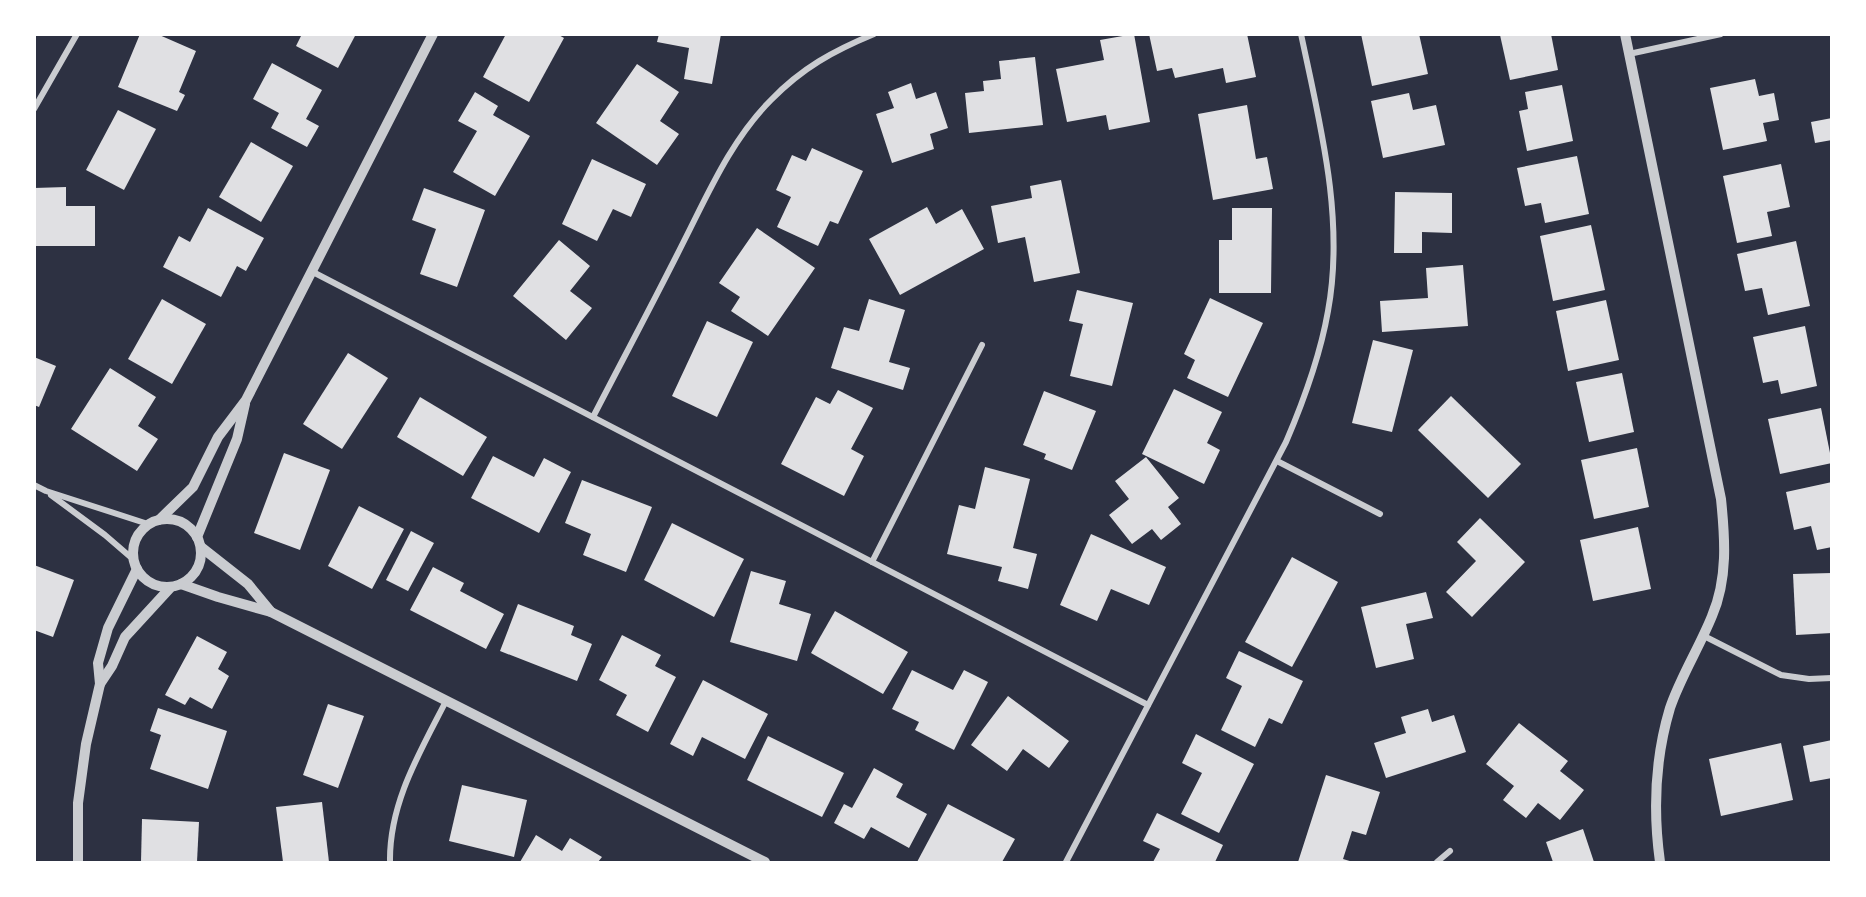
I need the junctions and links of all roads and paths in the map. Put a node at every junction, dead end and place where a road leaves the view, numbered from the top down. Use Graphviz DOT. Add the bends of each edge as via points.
graph roads {
  1 [pos="77,34"];
  2 [pos="433,34"];
  3 [pos="874,34"];
  4 [pos="1301,34"];
  5 [pos="1625,34"];
  6 [pos="1722,34"];
  7 [pos="1629,54"];
  8 [pos="34,109"];
  9 [pos="311,271"];
  10 [pos="982,345"];
  11 [pos="246,400"];
  12 [pos="593,417"];
  13 [pos="1277,461"];
  14 [pos="34,485"];
  15 [pos="46,491"];
  16 [pos="1380,514"];
  17 [pos="153,522"];
  18 [pos="199,542"];
  19 [pos="872,562"];
  20 [pos="135,565"];
  21 [pos="176,586"];
  22 [pos="271,612"];
  23 [pos="1704,636"];
  24 [pos="1832,678"];
  25 [pos="100,684"];
  26 [pos="446,701"];
  27 [pos="1148,705"];
  28 [pos="1450,851"];
  29 [pos="78,862"];
  30 [pos="390,862"];
  31 [pos="765,862"];
  32 [pos="1066,862"];
  33 [pos="1437,862"];
  34 [pos="1660,862"];
  1 -- 8 [label="street"];
  2 -- 9 [label="street"];
  3 -- 12 [label="street" via="836,50 806,69 751,123 717,175"];
  4 -- 13 [label="street" via="1328,168 1334,257 1329,310 1319,353 1305,399"];
  5 -- 7 [label="street"];
  6 -- 7 [label="street"];
  7 -- 23 [label="street" via="1722,499 1726,547 1721,584"];
  9 -- 11 [label="street"];
  9 -- 12 [label="street"];
  10 -- 19 [label="street"];
  11 -- 17 [label="street" via="218,437 193,487"];
  11 -- 18 [label="street" via="237,439"];
  12 -- 19 [label="street"];
  13 -- 16 [label="street"];
  13 -- 27 [label="street"];
  14 -- 15 [label="street"];
  15 -- 17 [label="street"];
  15 -- 20 [label="street" via="105,535"];
  17 -- 18 [label="street" via="181,522 190,527"];
  17 -- 20 [label="street" via="135,542"];
  18 -- 21 [label="street" via="198,569"];
  18 -- 22 [label="street" via="248,584"];
  19 -- 27 [label="street"];
  20 -- 21 [label="street" via="148,582"];
  20 -- 25 [label="street" via="108,628 98,663"];
  21 -- 22 [label="street"];
  21 -- 25 [label="street" via="125,637"];
  22 -- 26 [label="street"];
  23 -- 24 [label="street" via="1781,675"];
  23 -- 34 [label="street" via="1671,706 1663,740 1655,824"];
  25 -- 29 [label="street" via="78,803"];
  26 -- 30 [label="street" via="399,800"];
  26 -- 31 [label="street"];
  27 -- 32 [label="street"];
  28 -- 33 [label="street"];
}
